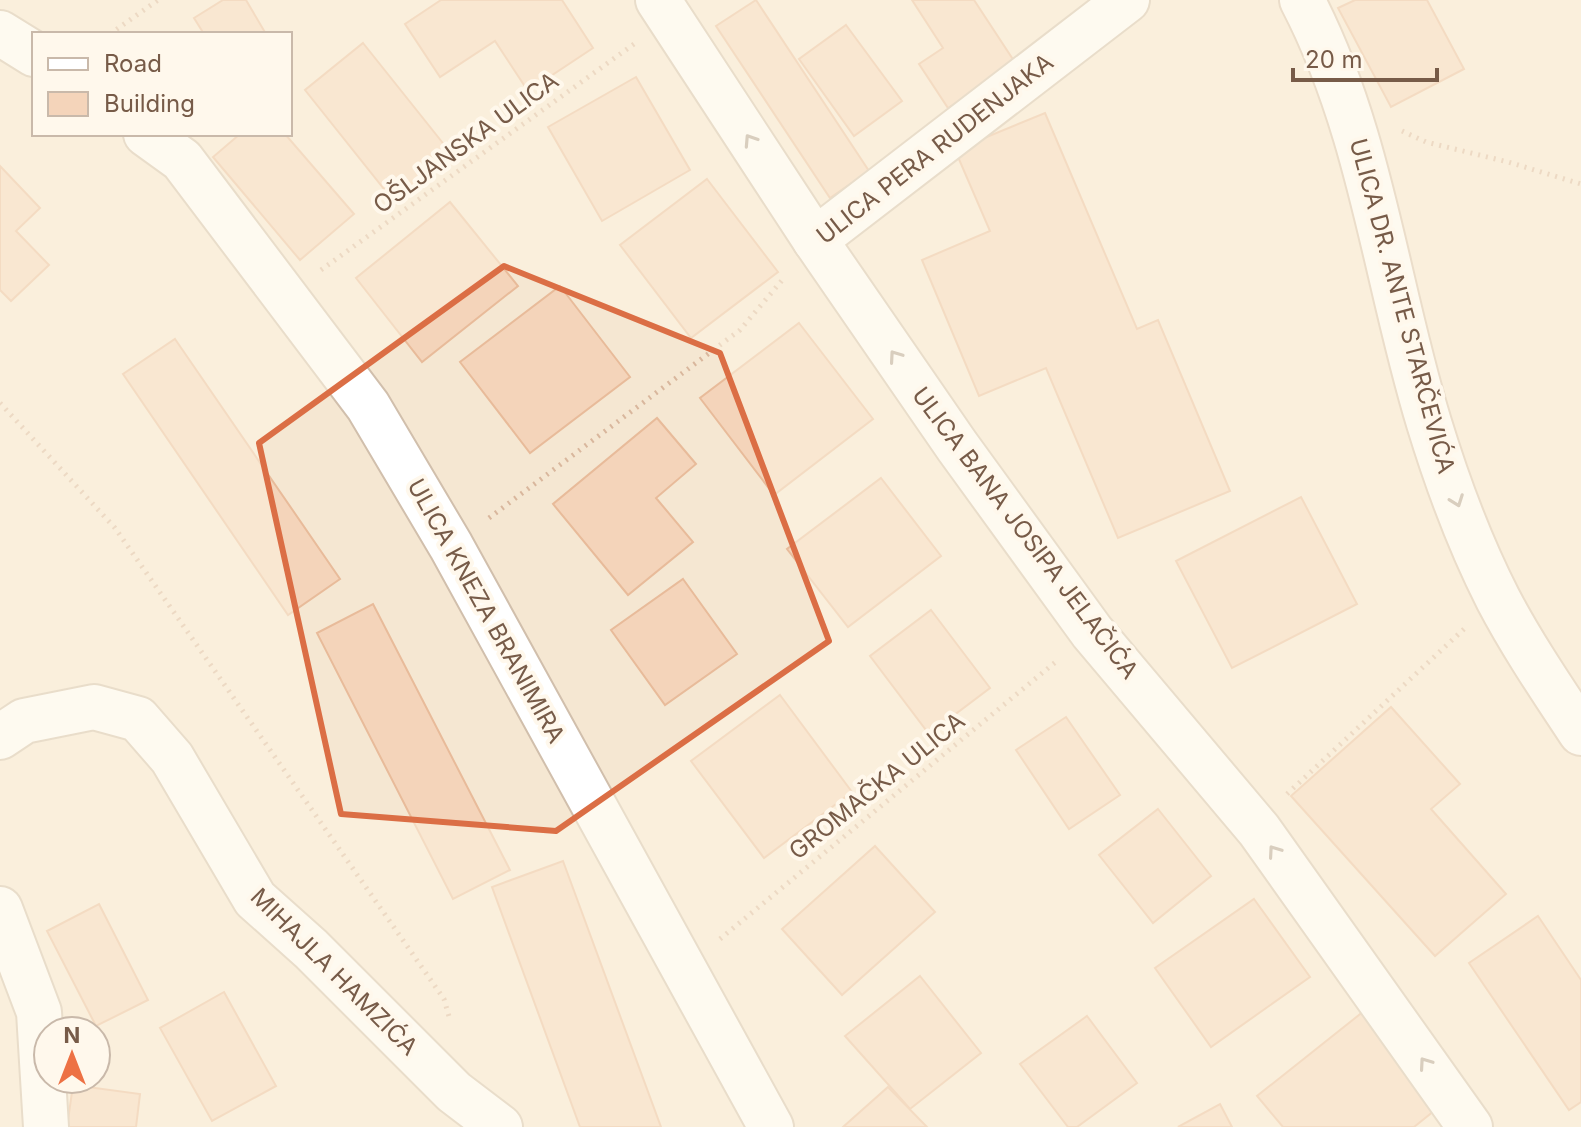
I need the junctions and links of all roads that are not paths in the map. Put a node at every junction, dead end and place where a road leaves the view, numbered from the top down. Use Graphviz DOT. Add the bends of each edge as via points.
graph roads {
  1 [pos="1127,0"];
  2 [pos="1302,0"];
  3 [pos="664,9"];
  4 [pos="0,33"];
  5 [pos="32,53"];
  6 [pos="149,136"];
  7 [pos="815,240"];
  8 [pos="1581,733"];
  9 [pos="0,737"];
  10 [pos="0,909"];
  11 [pos="46,1127"];
  12 [pos="500,1127"];
  13 [pos="771,1127"];
  14 [pos="1470,1127"];
  1 -- 7 [label="street, ULICA PERA RUDENJAKA"];
  2 -- 8 [label="street, ULICA DR. ANTE STARČEVIĆA, one-way" via="1345,104 1429,423 1460,511 1498,598"];
  7 -- 3 [label="street, ULICA BANA JOSIPA JELAČIĆA, one-way"];
  4 -- 5 [label="street"];
  6 -- 13 [label="street, ULICA KNEZA BRANIMIRA" via="182,160 368,406 451,546"];
  14 -- 7 [label="street, ULICA BANA JOSIPA JELAČIĆA, one-way" via="1259,830 1092,632"];
  9 -- 12 [label="street, MIHAJLA HAMZIĆA" via="24,721 94,707 138,719 172,758 255,899 454,1092"];
  10 -- 11 [label="street" via="39,1012"];
}
